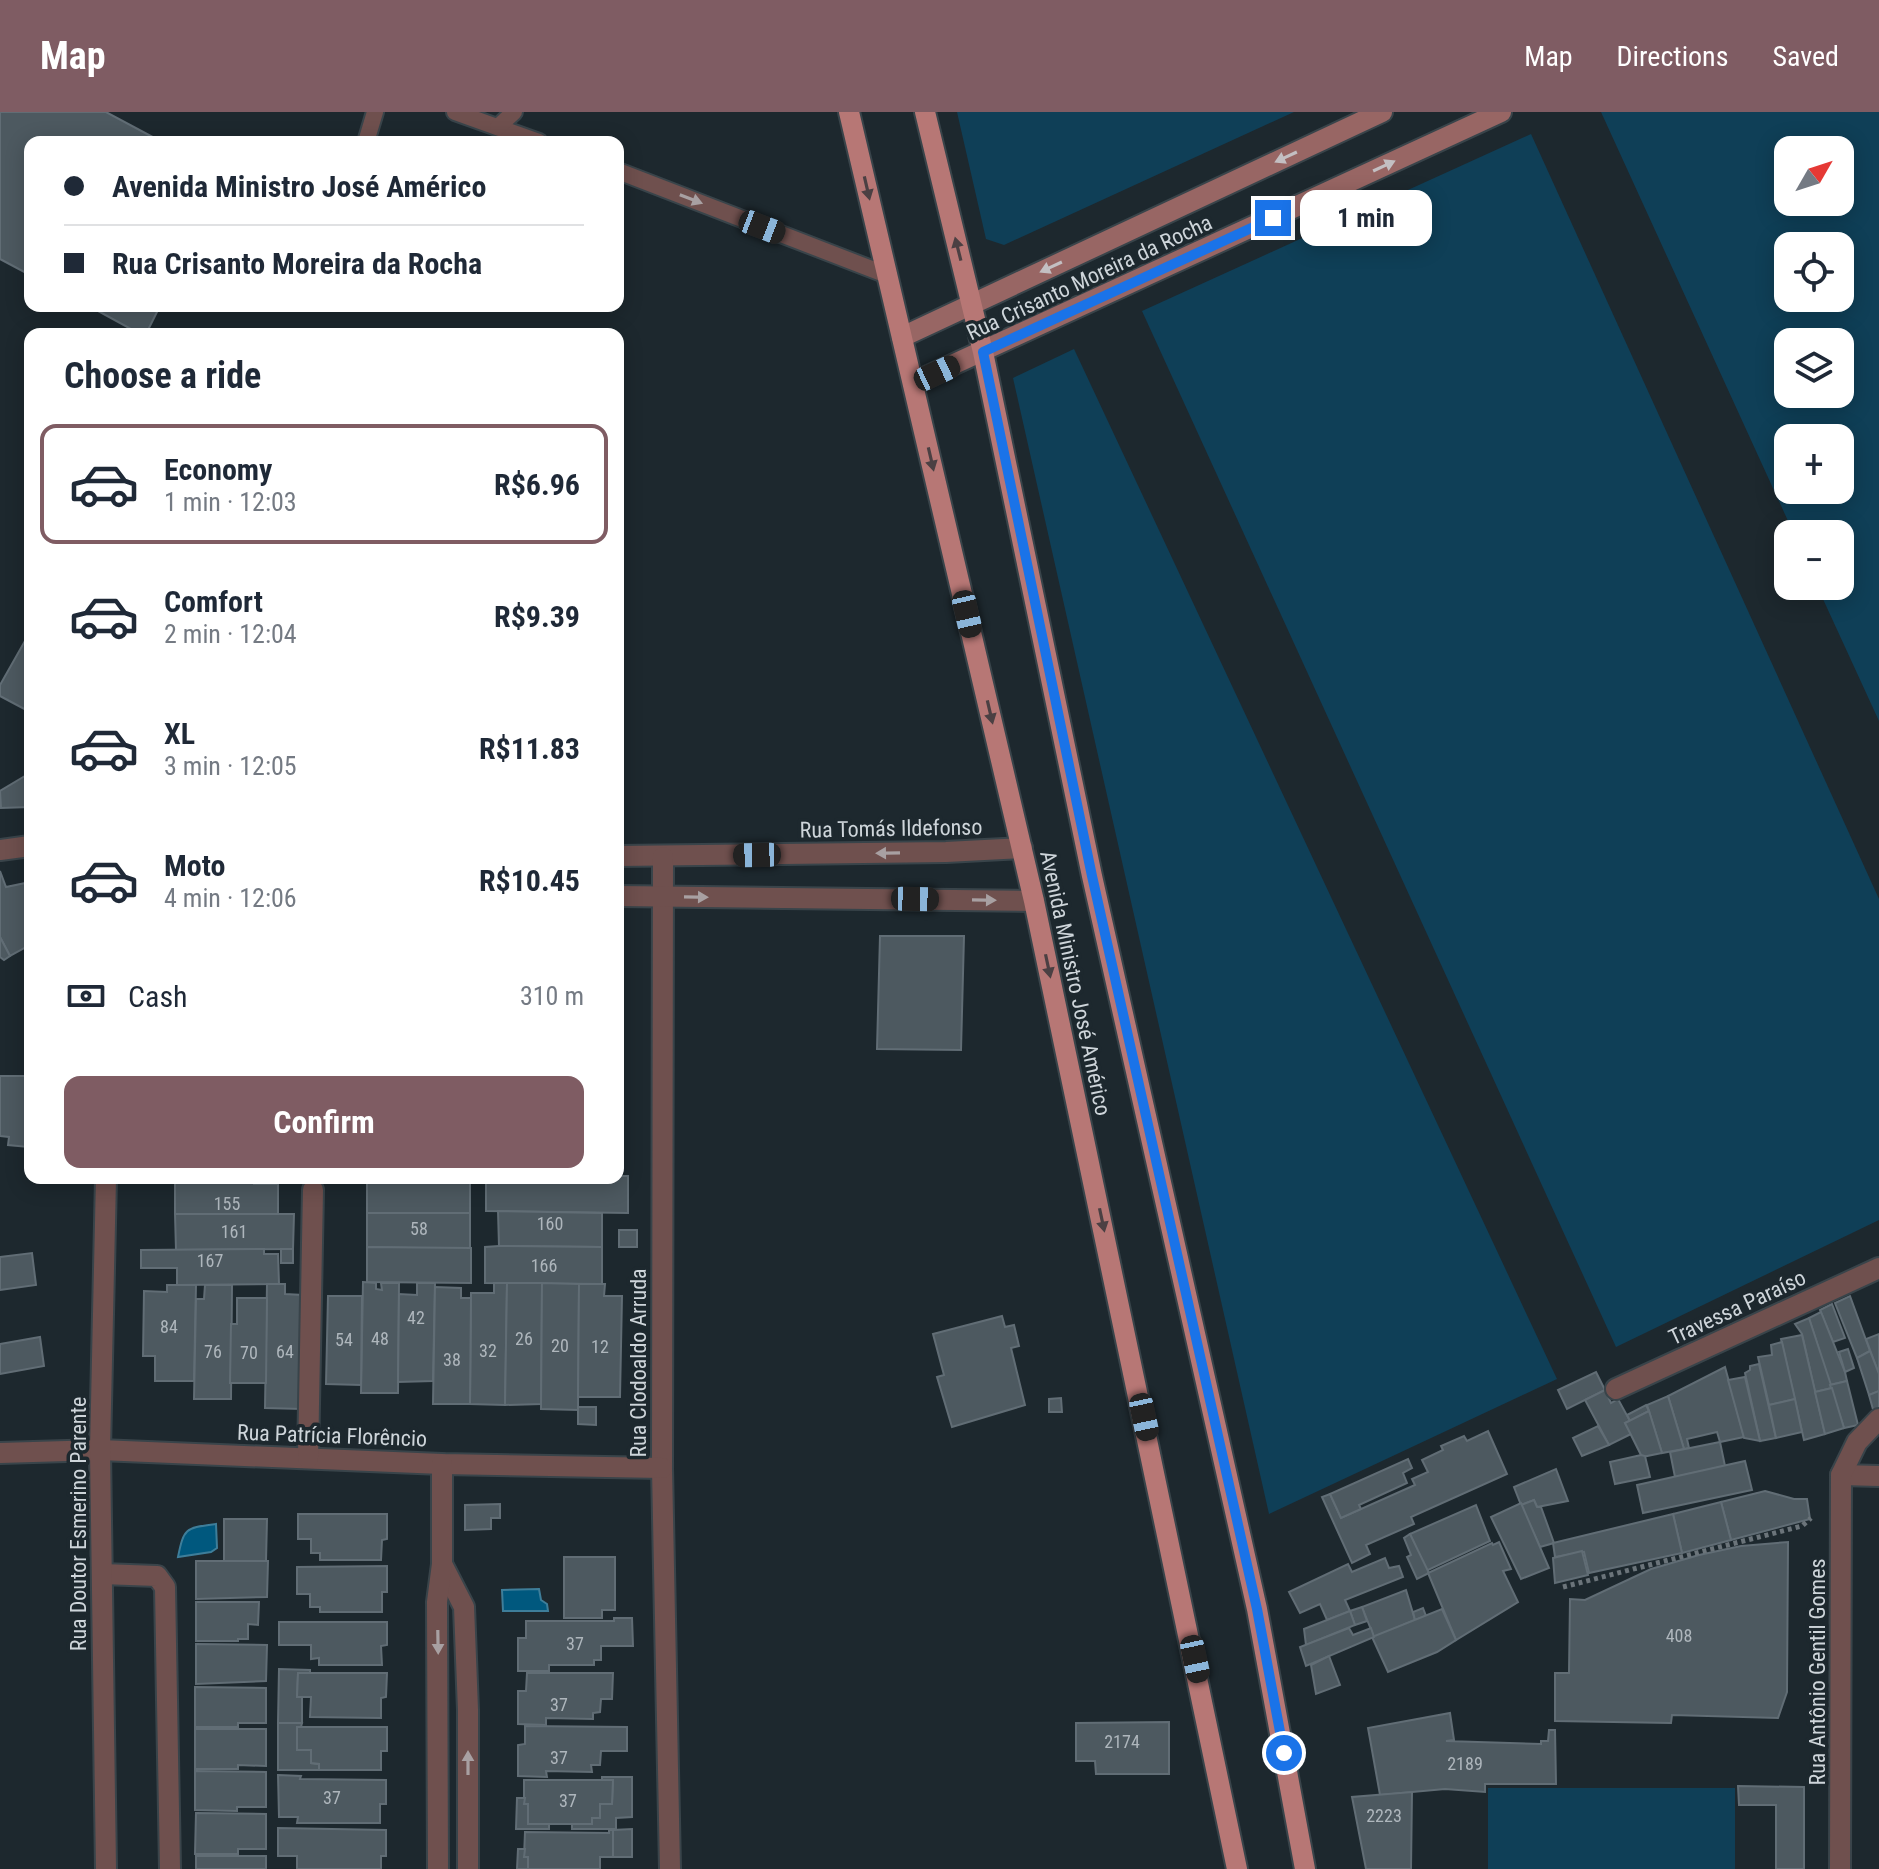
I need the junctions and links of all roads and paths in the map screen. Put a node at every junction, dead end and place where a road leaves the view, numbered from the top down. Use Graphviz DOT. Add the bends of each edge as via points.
graph roads {
  1 [pos="375,112"];
  2 [pos="455,112"];
  3 [pos="514,112"];
  4 [pos="849,112"];
  5 [pos="925,112"];
  6 [pos="1382,112"];
  7 [pos="1501,112"];
  8 [pos="498,127"];
  9 [pos="368,136"];
  10 [pos="523,136"];
  11 [pos="624,173"];
  12 [pos="887,275"];
  13 [pos="972,304"];
  14 [pos="902,337"];
  15 [pos="983,352"];
  16 [pos="913,383"];
  17 [pos="24,847"];
  18 [pos="1022,848"];
  19 [pos="0,850"];
  20 [pos="624,856"];
  21 [pos="663,857"];
  22 [pos="624,896"];
  23 [pos="664,896"];
  24 [pos="1034,901"];
  25 [pos="106,1184"];
  26 [pos="313,1190"];
  27 [pos="1879,1268"];
  28 [pos="1616,1389"];
  29 [pos="1879,1419"];
  30 [pos="100,1450"];
  31 [pos="0,1453"];
  32 [pos="308,1458"];
  33 [pos="442,1464"];
  34 [pos="662,1468"];
  35 [pos="1841,1475"];
  36 [pos="1879,1476"];
  37 [pos="1816,1514"];
  38 [pos="442,1564"];
  39 [pos="102,1574"];
  40 [pos="1563,1587"];
  41 [pos="439,1708"];
  42 [pos="468,1710"];
  43 [pos="438,1808"];
  44 [pos="467,1809"];
  45 [pos="106,1869"];
  46 [pos="170,1869"];
  47 [pos="438,1869"];
  48 [pos="468,1869"];
  49 [pos="670,1869"];
  50 [pos="1237,1869"];
  51 [pos="1305,1869"];
  52 [pos="1840,1869"];
  1 -- 9 [label="lane"];
  2 -- 8 [label="lane"];
  3 -- 8 [label="lane"];
  4 -- 12 [label="main road, Avenida Ministro José Américo, one-way"];
  13 -- 5 [label="main road, Avenida Ministro José Américo, one-way"];
  6 -- 13 [label="main road, Rua Crisanto Moreira da Rocha, one-way"];
  15 -- 7 [label="main road, Rua Crisanto Moreira da Rocha, one-way"];
  8 -- 10 [label="lane"];
  11 -- 12 [label="lane, one-way"];
  12 -- 14 [label="main road, Avenida Ministro José Américo"];
  13 -- 14 [label="main road, Rua Crisanto Moreira da Rocha"];
  13 -- 15 [label="main road, Avenida Ministro José Américo"];
  14 -- 16 [label="main road, Avenida Ministro José Américo"];
  15 -- 16 [label="main road, Rua Crisanto Moreira da Rocha"];
  15 -- 51 [label="main road, Avenida Ministro José Américo" via="1092,876 1257,1609"];
  16 -- 18 [label="main road, Avenida Ministro José Américo, one-way"];
  17 -- 19 [label="street"];
  18 -- 21 [label="street, Rua Tomás Ildefonso, one-way"];
  18 -- 24 [label="main road, Avenida Ministro José Américo"];
  20 -- 21 [label="street, Rua Tomás Ildefonso"];
  21 -- 23 [label="street, Rua Clodoaldo Arruda"];
  22 -- 23 [label="street"];
  23 -- 24 [label="street, one-way"];
  23 -- 34 [label="street, Rua Clodoaldo Arruda"];
  24 -- 50 [label="main road, Avenida Ministro José Américo, one-way"];
  25 -- 30 [label="street, Rua Doutor Esmerino Parente"];
  26 -- 32 [label="street"];
  27 -- 28 [label="street, Travessa Paraíso"];
  29 -- 35 [label="street" via="1857,1442"];
  30 -- 31 [label="street, Rua Patrícia Florêncio"];
  30 -- 32 [label="street, Rua Patrícia Florêncio"];
  30 -- 39 [label="street, Rua Doutor Esmerino Parente"];
  32 -- 33 [label="street, Rua Patrícia Florêncio"];
  33 -- 34 [label="street, Rua Patrícia Florêncio"];
  33 -- 38 [label="street"];
  34 -- 49 [label="street, Rua Clodoaldo Arruda"];
  35 -- 36 [label="street"];
  35 -- 52 [label="street, Rua Antônio Gentil Gomes"];
  37 -- 40 [label="path" via="1802,1526"];
  38 -- 41 [label="street, one-way" via="437,1602"];
  38 -- 42 [label="street" via="464,1607"];
  39 -- 45 [label="street, Rua Doutor Esmerino Parente"];
  39 -- 46 [label="street" via="157,1576 165,1587"];
  41 -- 42 [label="street"];
  41 -- 43 [label="street"];
  44 -- 42 [label="street, one-way"];
  43 -- 44 [label="street"];
  43 -- 47 [label="street"];
  44 -- 48 [label="street"];
}
